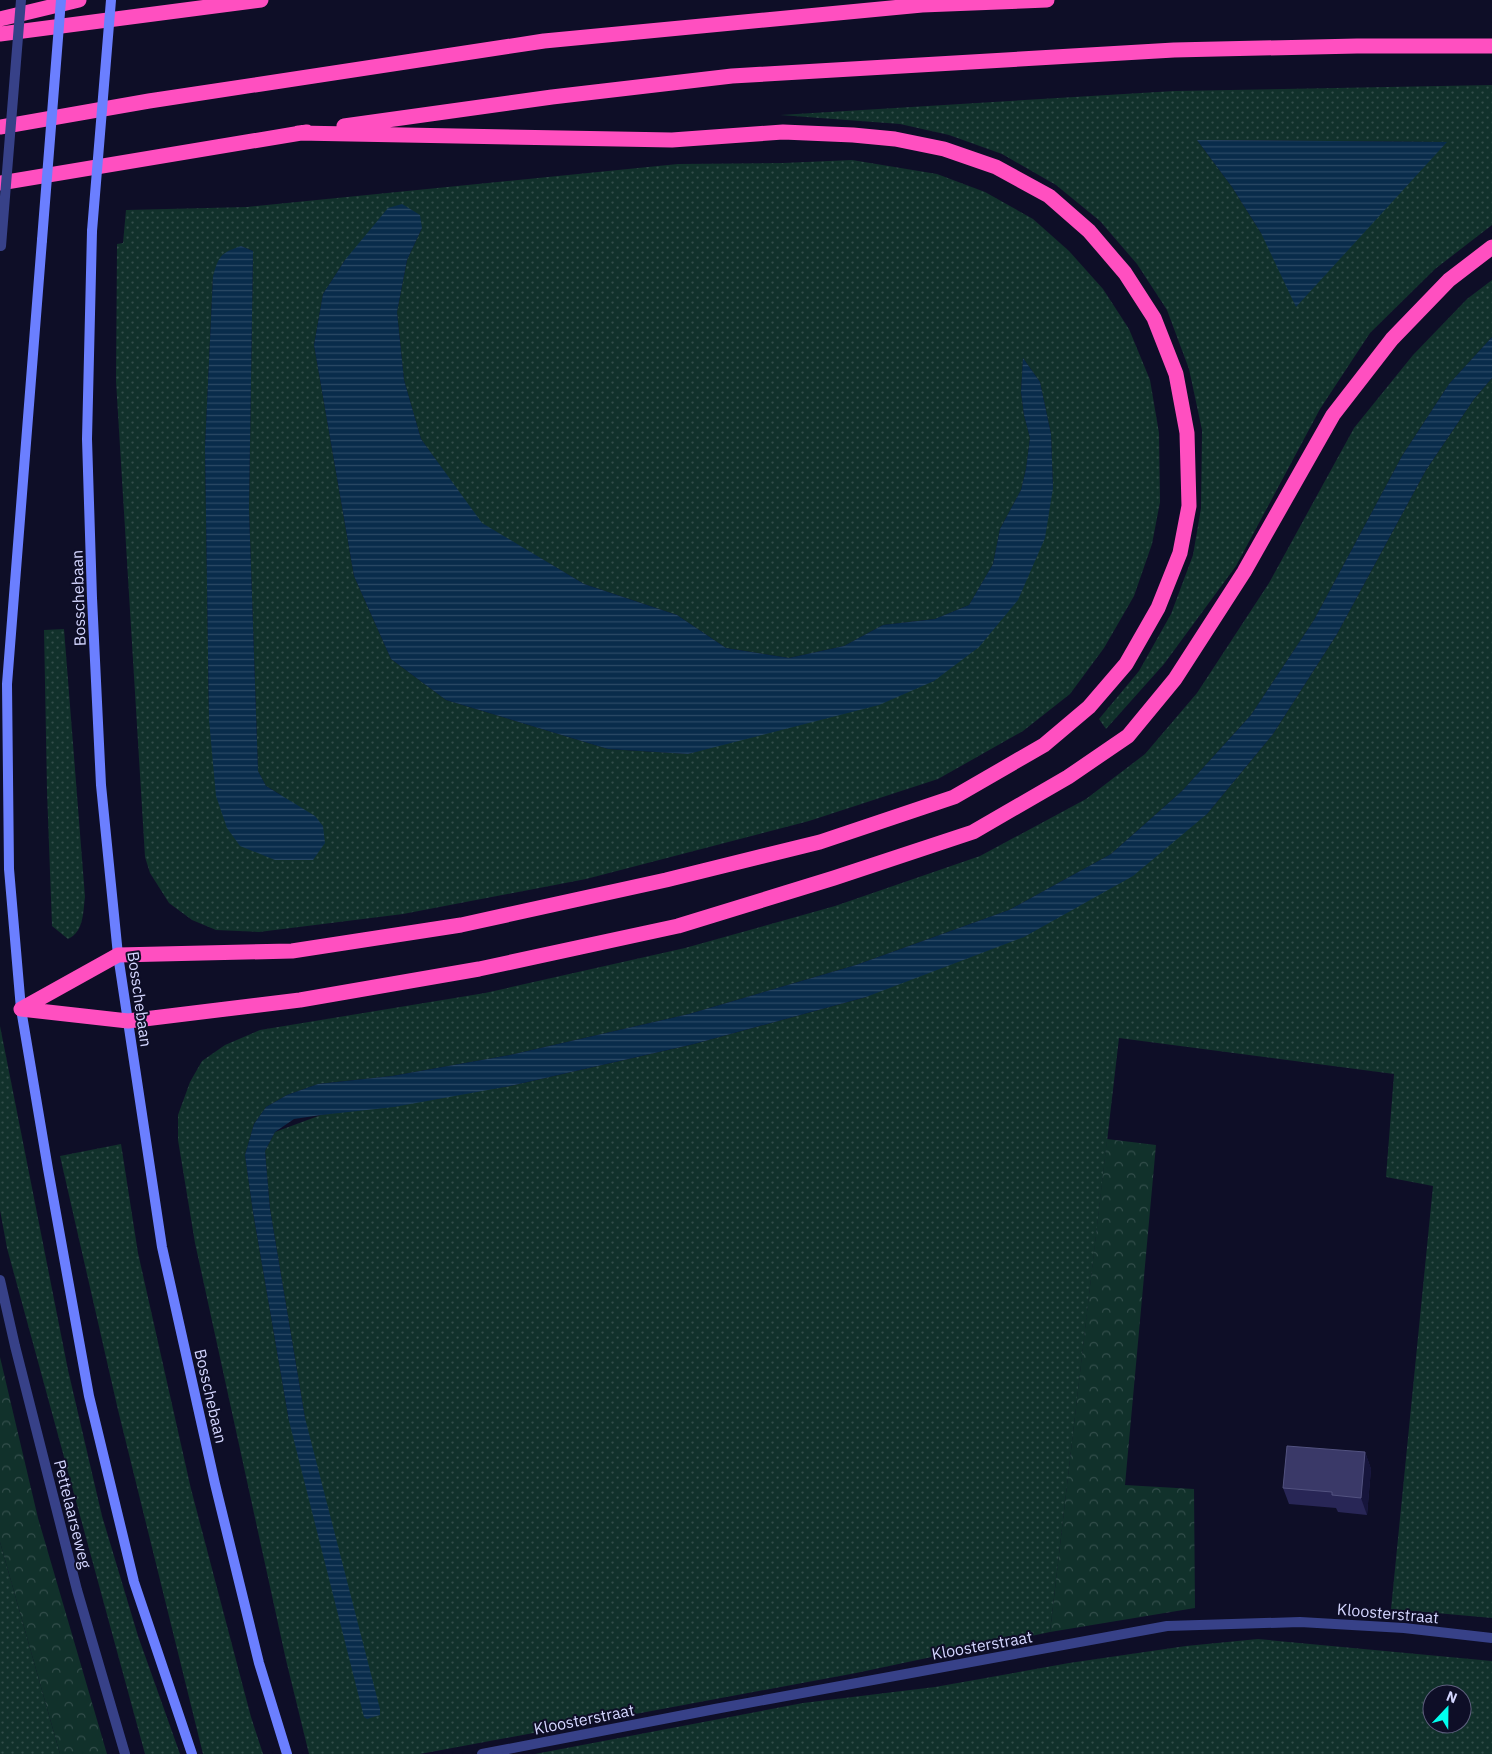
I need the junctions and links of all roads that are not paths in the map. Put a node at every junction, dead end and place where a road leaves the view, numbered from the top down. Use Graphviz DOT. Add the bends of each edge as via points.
graph roads {
  1 [pos="21,0"];
  2 [pos="61,0"];
  3 [pos="79,0"];
  4 [pos="111,0"];
  5 [pos="261,0"];
  6 [pos="1047,0"];
  7 [pos="0,19"];
  8 [pos="0,34"];
  9 [pos="1492,46"];
  10 [pos="0,127"];
  11 [pos="298,133"];
  12 [pos="0,183"];
  13 [pos="1,246"];
  14 [pos="1492,246"];
  15 [pos="0,251"];
  16 [pos="118,955"];
  17 [pos="21,1009"];
  18 [pos="128,1021"];
  19 [pos="0,1280"];
  20 [pos="1492,1638"];
  21 [pos="125,1754"];
  22 [pos="192,1754"];
  23 [pos="287,1754"];
  24 [pos="482,1754"];
  1 -- 13 [label="street, bridge"];
  2 -- 17 [label="main road, bridge" via="7,684 9,869"];
  3 -- 7 [label="highway"];
  4 -- 16 [label="main road, Bosschebaan, bridge" via="92,231 87,439 101,785"];
  5 -- 8 [label="highway"];
  6 -- 10 [label="highway" via="922,5 544,41"];
  9 -- 11 [label="highway" via="1174,50 732,76 552,97"];
  11 -- 12 [label="highway"];
  11 -- 16 [label="highway" via="672,140 783,132 853,135 944,149 996,167 1049,196 1089,231 1125,273 1154,318 1176,374 1187,432 1189,506 1180,553 1158,608 1126,664 1089,707 1044,745 954,797 820,842 461,925 292,952"];
  13 -- 15 [label="street"];
  14 -- 18 [label="highway" via="1449,280 1392,339 1333,414 1244,572 1175,679 1128,736 1068,777 973,832 678,926 479,969 300,1000"];
  16 -- 17 [label="highway"];
  16 -- 18 [label="main road, Bosschebaan"];
  17 -- 18 [label="highway"];
  17 -- 22 [label="main road" via="89,1396 134,1582"];
  18 -- 23 [label="main road, Bosschebaan" via="162,1248 256,1654"];
  19 -- 21 [label="street, Pettelaarseweg" via="77,1590"];
  20 -- 24 [label="street, Kloosterstraat" via="1404,1628 1300,1622 1167,1626"];
}
